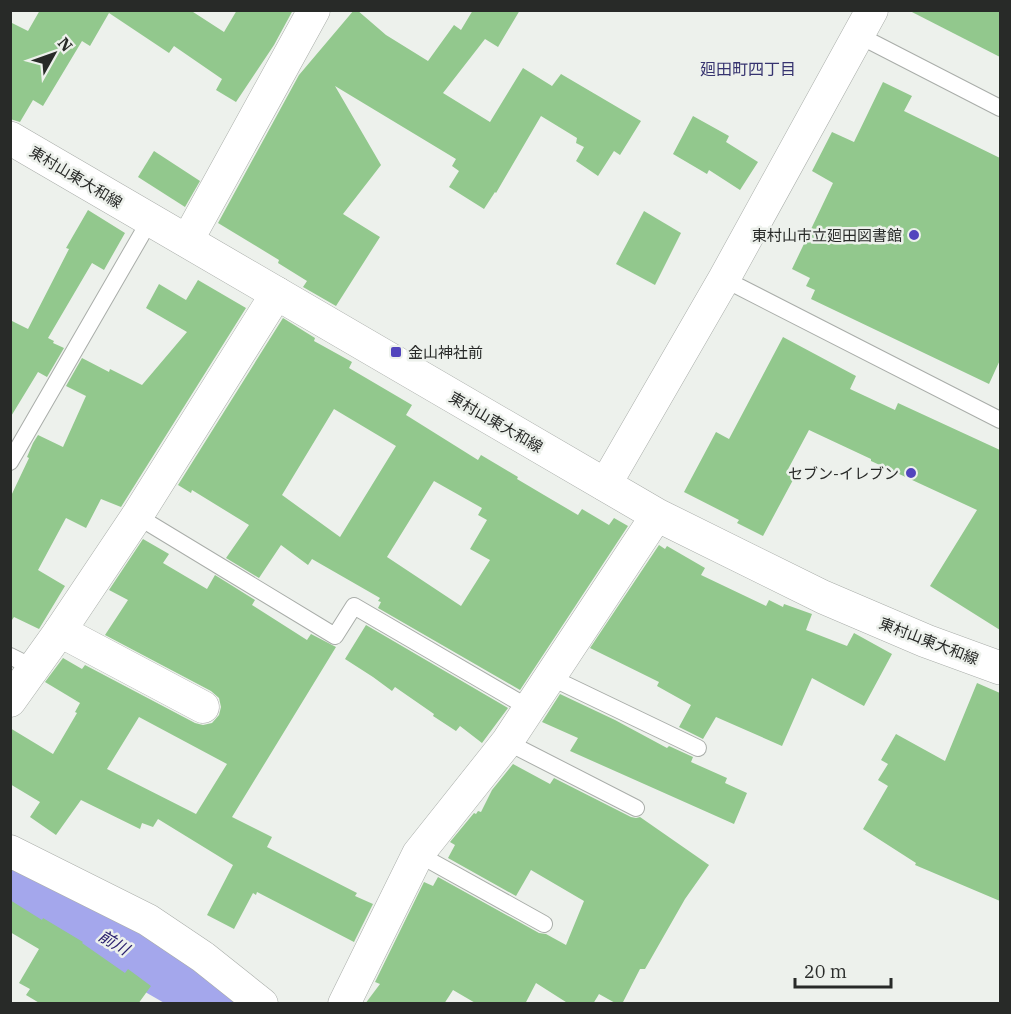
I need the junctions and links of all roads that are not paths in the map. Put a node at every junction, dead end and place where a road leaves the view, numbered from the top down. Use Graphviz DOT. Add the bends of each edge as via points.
graph roads {
  1 [pos="314,10"];
  2 [pos="865,23"];
  3 [pos="1000,108"];
  4 [pos="10,138"];
  5 [pos="150,220"];
  6 [pos="187,241"];
  7 [pos="724,279"];
  8 [pos="277,293"];
  9 [pos="1000,420"];
  10 [pos="10,462"];
  11 [pos="605,485"];
  12 [pos="657,515"];
  13 [pos="137,516"];
  14 [pos="60,631"];
  15 [pos="22,662"];
  16 [pos="1000,668"];
  17 [pos="550,677"];
  18 [pos="10,701"];
  19 [pos="203,707"];
  20 [pos="529,708"];
  21 [pos="507,742"];
  22 [pos="698,748"];
  23 [pos="636,808"];
  24 [pos="10,851"];
  25 [pos="418,854"];
  26 [pos="544,924"];
  27 [pos="262,1004"];
  28 [pos="344,1004"];
  1 -- 6 [label="street"];
  2 -- 3 [label="lane"];
  2 -- 7 [label="street"];
  4 -- 5 [label="main road, 東村山東大和線"];
  5 -- 6 [label="main road, 東村山東大和線"];
  5 -- 10 [label="lane"];
  6 -- 8 [label="main road, 東村山東大和線"];
  7 -- 9 [label="lane"];
  7 -- 11 [label="street"];
  8 -- 11 [label="main road, 東村山東大和線"];
  8 -- 13 [label="street"];
  11 -- 12 [label="main road, 東村山東大和線"];
  12 -- 16 [label="main road, 東村山東大和線" via="823,597 926,642"];
  12 -- 17 [label="street"];
  13 -- 14 [label="street"];
  13 -- 20 [label="lane" via="335,636 354,606"];
  14 -- 15 [label="street"];
  14 -- 19 [label="street"];
  15 -- 18 [label="street"];
  17 -- 20 [label="street"];
  17 -- 22 [label="lane"];
  20 -- 21 [label="street"];
  21 -- 23 [label="lane"];
  21 -- 25 [label="street"];
  24 -- 27 [label="street" via="148,920"];
  25 -- 26 [label="lane"];
  25 -- 28 [label="street"];
}
